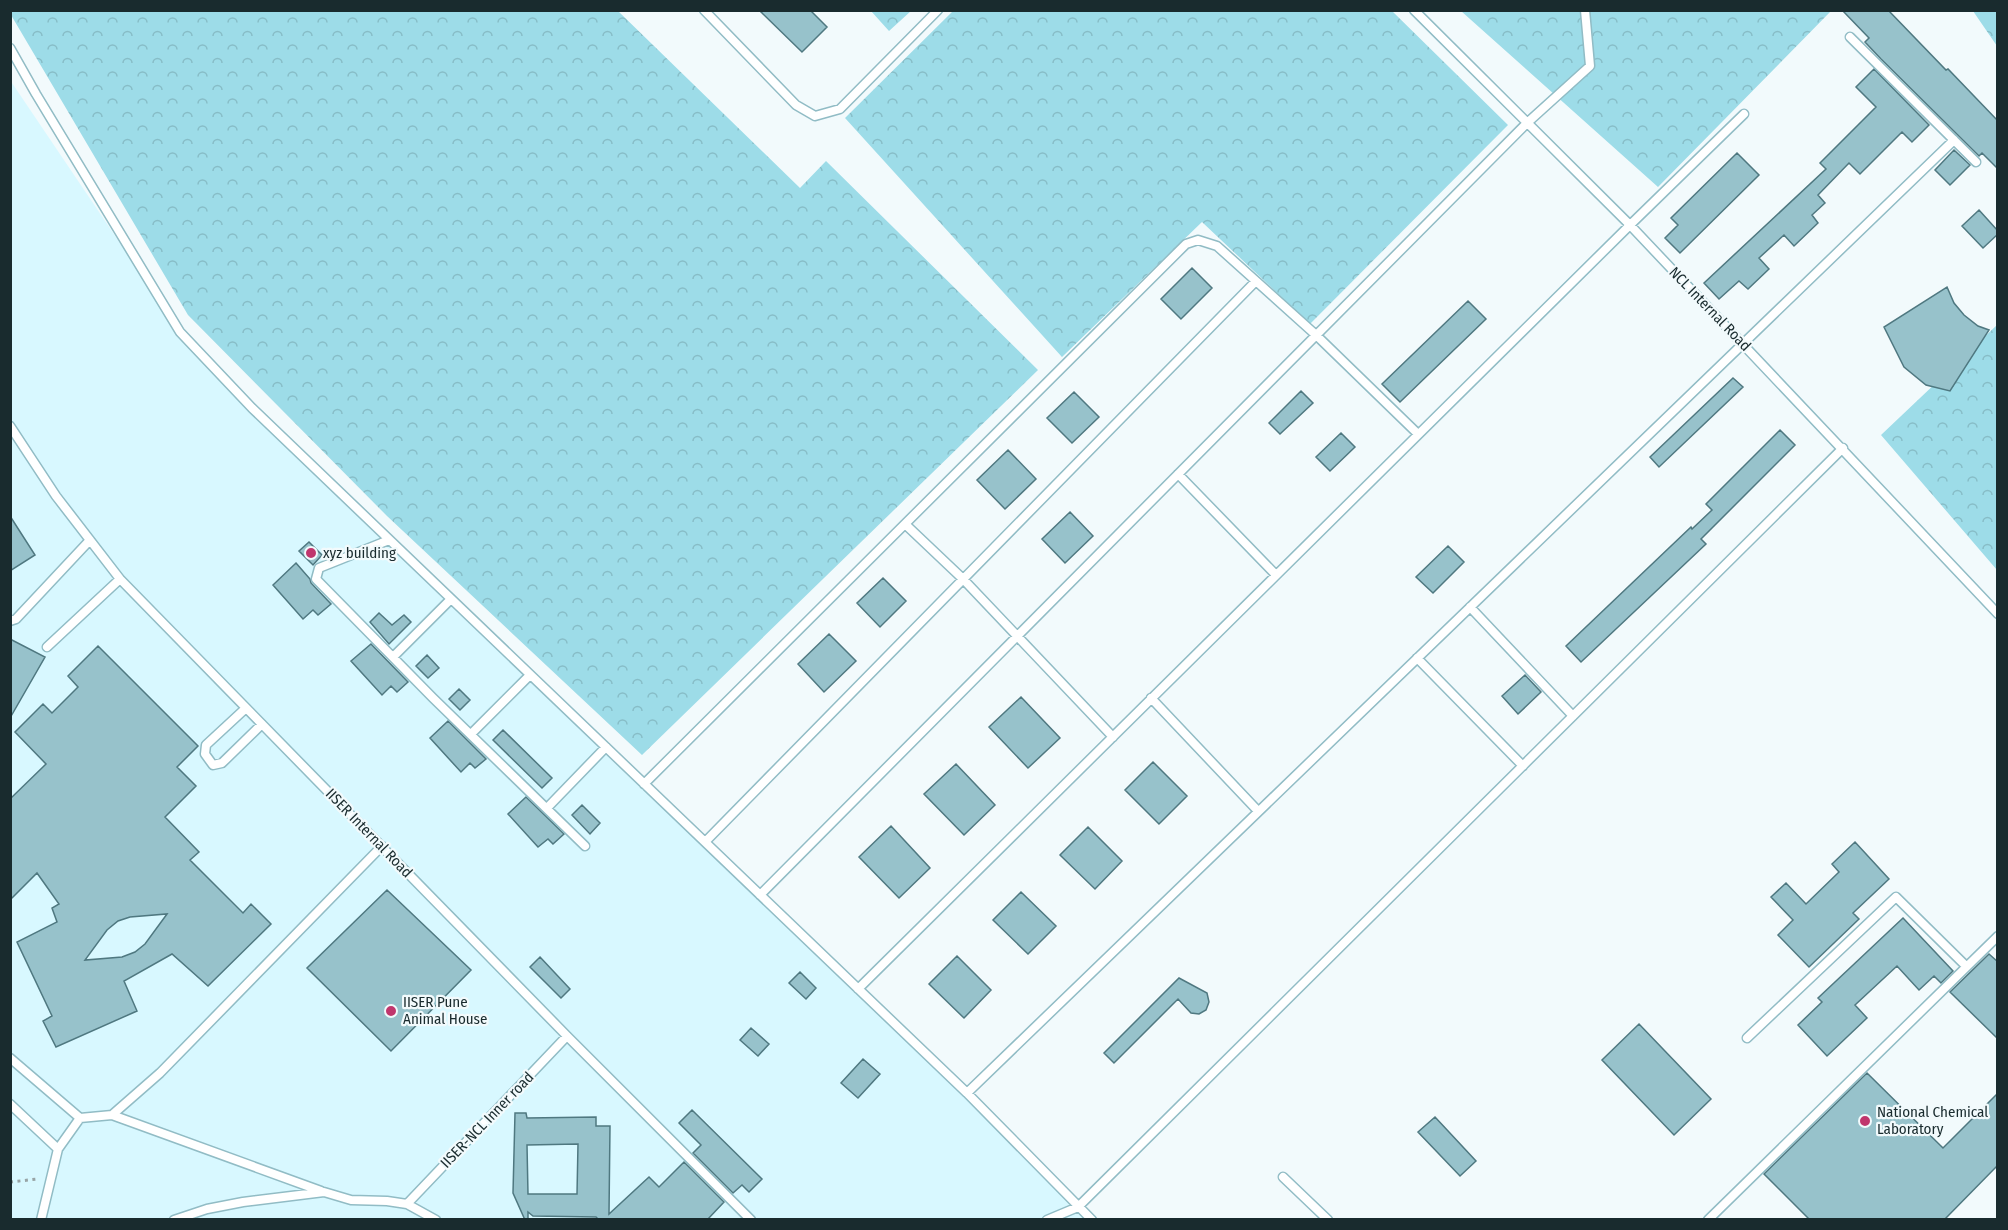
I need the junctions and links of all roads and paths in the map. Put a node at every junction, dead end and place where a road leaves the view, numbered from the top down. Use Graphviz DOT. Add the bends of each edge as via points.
graph roads {
  1 [pos="704,10"];
  2 [pos="938,10"];
  3 [pos="1414,10"];
  4 [pos="1586,10"];
  5 [pos="1850,37"];
  6 [pos="10,48"];
  7 [pos="1744,114"];
  8 [pos="1527,123"];
  9 [pos="1954,140"];
  10 [pos="1976,162"];
  11 [pos="1630,225"];
  12 [pos="1256,281"];
  13 [pos="1316,335"];
  14 [pos="1743,343"];
  15 [pos="10,426"];
  16 [pos="1418,434"];
  17 [pos="1843,448"];
  18 [pos="1178,474"];
  19 [pos="905,524"];
  20 [pos="90,540"];
  21 [pos="389,540"];
  22 [pos="1276,575"];
  23 [pos="120,579"];
  24 [pos="963,579"];
  25 [pos="451,599"];
  26 [pos="1470,607"];
  27 [pos="1998,614"];
  28 [pos="10,621"];
  29 [pos="1018,636"];
  30 [pos="47,646"];
  31 [pos="393,657"];
  32 [pos="1417,658"];
  33 [pos="530,675"];
  34 [pos="1151,698"];
  35 [pos="246,708"];
  36 [pos="1573,716"];
  37 [pos="262,724"];
  38 [pos="471,734"];
  39 [pos="1113,737"];
  40 [pos="606,747"];
  41 [pos="1523,766"];
  42 [pos="644,784"];
  43 [pos="547,808"];
  44 [pos="1258,811"];
  45 [pos="705,842"];
  46 [pos="382,846"];
  47 [pos="585,846"];
  48 [pos="760,895"];
  49 [pos="1995,943"];
  50 [pos="1966,966"];
  51 [pos="858,989"];
  52 [pos="567,1036"];
  53 [pos="1747,1038"];
  54 [pos="10,1058"];
  55 [pos="967,1093"];
  56 [pos="10,1104"];
  57 [pos="112,1115"];
  58 [pos="80,1118"];
  59 [pos="58,1149"];
  60 [pos="52,1177"];
  61 [pos="1283,1177"];
  62 [pos="10,1182"];
  63 [pos="324,1192"];
  64 [pos="407,1204"];
  65 [pos="1078,1207"];
  66 [pos="41,1220"];
  67 [pos="174,1220"];
  68 [pos="436,1220"];
  69 [pos="751,1220"];
  70 [pos="1047,1220"];
  71 [pos="1092,1220"];
  72 [pos="1328,1220"];
  73 [pos="1708,1220"];
  1 -- 2 [label="lane" via="796,105 815,116 840,109"];
  3 -- 8 [label="lane, NCL Internal Road"];
  4 -- 8 [label="lane" via="1590,66"];
  5 -- 9 [label="lane"];
  6 -- 21 [label="lane" via="180,332 252,408"];
  7 -- 11 [label="lane"];
  8 -- 11 [label="lane, NCL Internal Road"];
  8 -- 13 [label="lane"];
  9 -- 10 [label="lane"];
  9 -- 14 [label="lane"];
  11 -- 14 [label="lane, NCL Internal Road"];
  11 -- 16 [label="lane"];
  12 -- 13 [label="lane"];
  12 -- 19 [label="lane" via="1216,246 1198,240 1186,244"];
  12 -- 24 [label="lane"];
  13 -- 16 [label="lane"];
  13 -- 18 [label="lane"];
  14 -- 17 [label="lane, NCL Internal Road"];
  14 -- 26 [label="lane"];
  15 -- 20 [label="lane, IISER Internal Road"];
  16 -- 22 [label="lane"];
  17 -- 27 [label="lane, NCL Internal Road"];
  17 -- 36 [label="lane"];
  18 -- 22 [label="lane"];
  18 -- 29 [label="lane"];
  19 -- 24 [label="lane"];
  19 -- 42 [label="lane"];
  20 -- 23 [label="lane, IISER Internal Road"];
  20 -- 28 [label="lane"];
  21 -- 25 [label="lane"];
  21 -- 31 [label="lane" via="319,568 316,579"];
  22 -- 34 [label="lane"];
  23 -- 30 [label="lane"];
  23 -- 35 [label="lane, IISER Internal Road"];
  24 -- 29 [label="lane"];
  24 -- 45 [label="lane"];
  25 -- 31 [label="lane"];
  25 -- 33 [label="lane"];
  26 -- 32 [label="lane"];
  26 -- 36 [label="lane"];
  29 -- 39 [label="lane"];
  29 -- 48 [label="lane"];
  31 -- 38 [label="lane"];
  32 -- 41 [label="lane"];
  32 -- 44 [label="lane"];
  33 -- 38 [label="lane"];
  33 -- 40 [label="lane"];
  34 -- 39 [label="lane"];
  34 -- 44 [label="lane"];
  35 -- 37 [label="lane, IISER Internal Road"];
  35 -- 37 [label="lane" via="206,745 205,754 213,765 222,763"];
  36 -- 41 [label="lane"];
  37 -- 46 [label="lane, IISER Internal Road"];
  38 -- 43 [label="lane"];
  39 -- 51 [label="lane"];
  40 -- 42 [label="lane"];
  40 -- 43 [label="lane"];
  41 -- 65 [label="lane"];
  42 -- 45 [label="lane"];
  43 -- 47 [label="lane"];
  44 -- 55 [label="lane"];
  45 -- 48 [label="lane"];
  46 -- 52 [label="lane, IISER Internal Road"];
  46 -- 57 [label="lane" via="160,1073"];
  48 -- 51 [label="lane"];
  49 -- 50 [label="lane"];
  50 -- 53 [label="lane" via="1896,897"];
  50 -- 73 [label="lane"];
  51 -- 55 [label="lane"];
  52 -- 64 [label="lane, IISER-NCL Inner road"];
  52 -- 69 [label="lane, IISER Internal Road"];
  54 -- 58 [label="lane"];
  55 -- 65 [label="lane"];
  56 -- 59 [label="lane"];
  57 -- 58 [label="lane"];
  57 -- 63 [label="lane"];
  58 -- 59 [label="lane"];
  59 -- 60 [label="lane"];
  60 -- 62 [label="path"];
  60 -- 66 [label="lane"];
  61 -- 72 [label="lane"];
  63 -- 64 [label="lane" via="351,1200"];
  63 -- 67 [label="lane" via="225,1206"];
  64 -- 68 [label="lane"];
  65 -- 70 [label="lane"];
  65 -- 71 [label="lane"];
}
